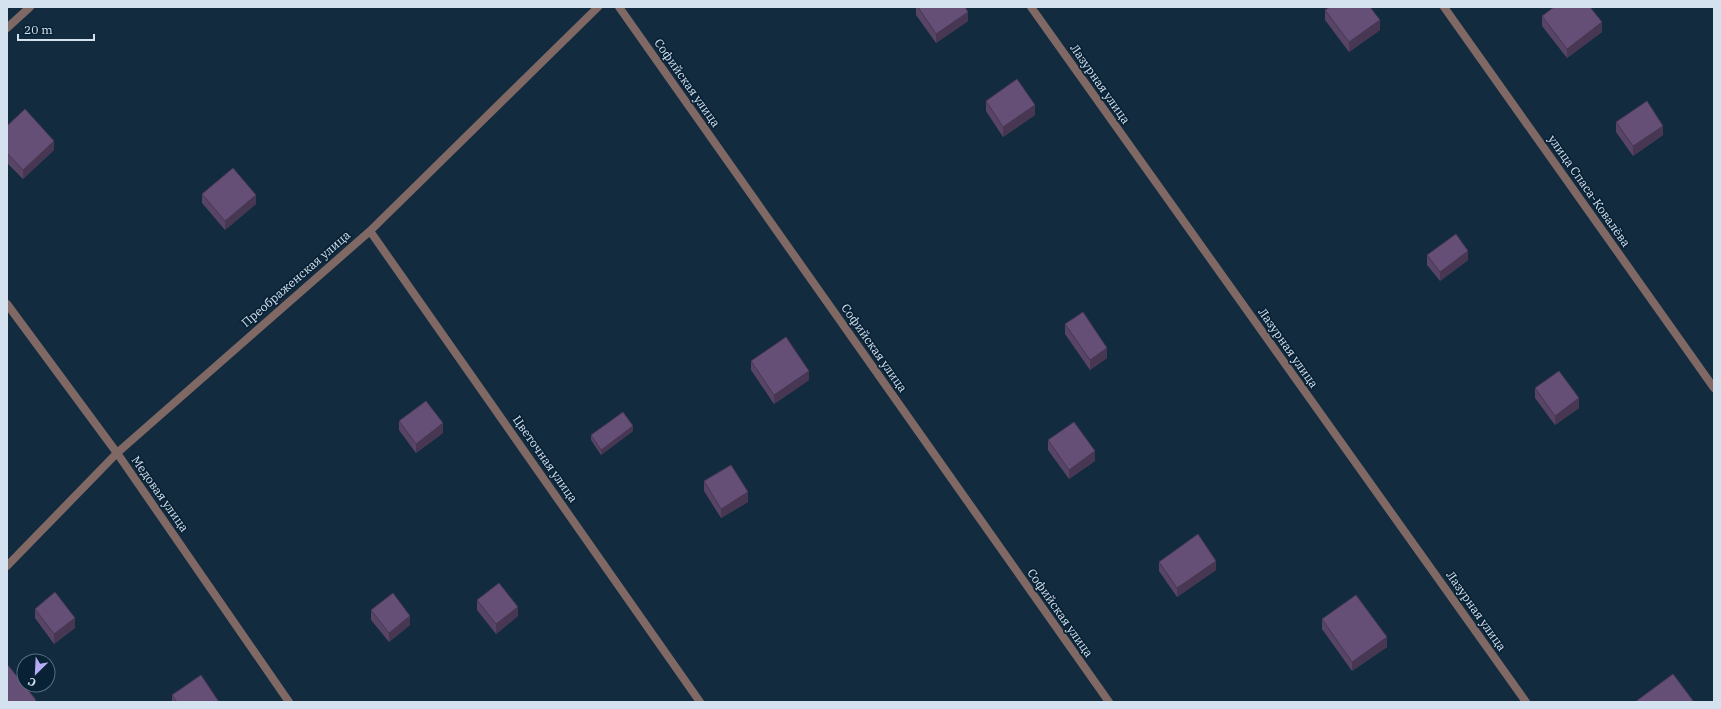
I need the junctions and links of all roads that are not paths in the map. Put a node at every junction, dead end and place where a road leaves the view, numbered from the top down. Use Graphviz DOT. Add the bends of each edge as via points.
graph roads {
  1 [pos="30,7"];
  2 [pos="598,7"];
  3 [pos="619,7"];
  4 [pos="1031,7"];
  5 [pos="1444,7"];
  6 [pos="7,28"];
  7 [pos="370,231"];
  8 [pos="7,304"];
  9 [pos="1714,388"];
  10 [pos="117,453"];
  11 [pos="7,566"];
  12 [pos="290,702"];
  13 [pos="700,702"];
  14 [pos="1109,702"];
  15 [pos="1526,702"];
  1 -- 6 [label="street"];
  2 -- 7 [label="street, Преображенская улица"];
  3 -- 14 [label="street, Софийская улица"];
  4 -- 15 [label="street, Лазурная улица"];
  5 -- 9 [label="street, улица Спаса-Ковалёва"];
  7 -- 10 [label="street, Преображенская улица"];
  7 -- 13 [label="street, Цветочная улица"];
  8 -- 10 [label="street, Медовая улица"];
  10 -- 11 [label="street, Преображенская улица"];
  10 -- 12 [label="street, Медовая улица"];
}
